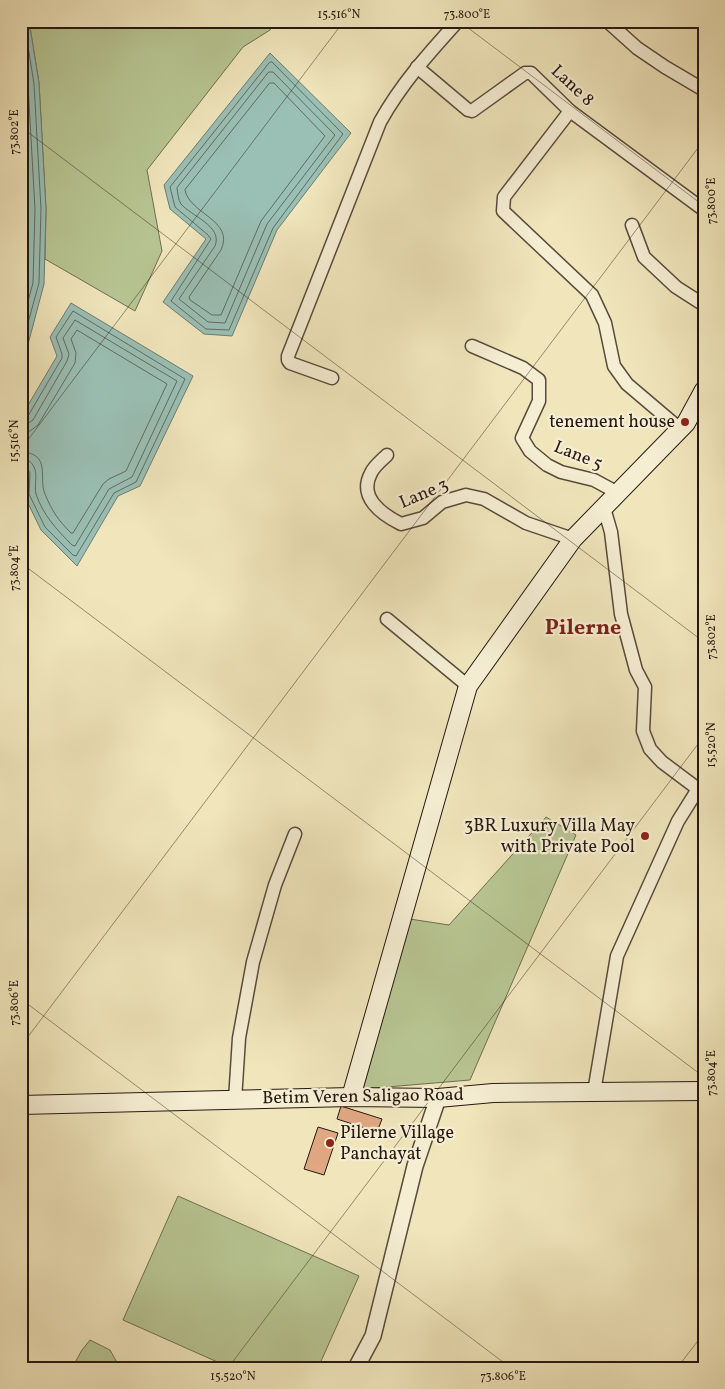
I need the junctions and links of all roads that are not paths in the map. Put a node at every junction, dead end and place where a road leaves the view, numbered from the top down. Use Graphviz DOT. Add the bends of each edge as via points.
graph roads {
  1 [pos="458,21"];
  2 [pos="607,21"];
  3 [pos="417,67"];
  4 [pos="704,90"];
  5 [pos="570,111"];
  6 [pos="704,210"];
  7 [pos="632,225"];
  8 [pos="704,305"];
  9 [pos="472,346"];
  10 [pos="332,378"];
  11 [pos="704,390"];
  12 [pos="680,429"];
  13 [pos="388,455"];
  14 [pos="618,493"];
  15 [pos="604,508"];
  16 [pos="573,539"];
  17 [pos="387,619"];
  18 [pos="468,686"];
  19 [pos="701,788"];
  20 [pos="295,834"];
  21 [pos="704,1091"];
  22 [pos="594,1092"];
  23 [pos="351,1097"];
  24 [pos="438,1098"];
  25 [pos="235,1100"];
  26 [pos="21,1104"];
  27 [pos="356,1368"];
  1 -- 3 [label="street"];
  2 -- 4 [label="street" via="665,68"];
  3 -- 5 [label="street, Lane 8" via="468,110 474,111 525,73 531,73"];
  3 -- 10 [label="street" via="391,103 372,138 288,356 290,363"];
  5 -- 6 [label="street, Lane 8"];
  5 -- 12 [label="street" via="504,197 503,211 592,295 605,323 619,376"];
  7 -- 8 [label="street" via="644,256 676,287"];
  9 -- 14 [label="street, Lane 5" via="523,368 539,380 539,401 522,438 530,452 554,469 594,480"];
  11 -- 12 [label="main road"];
  12 -- 14 [label="main road"];
  13 -- 16 [label="street, Lane 3" via="371,472 366,489 377,508 401,524 422,518 442,502 466,496 484,500 526,524"];
  14 -- 15 [label="main road"];
  15 -- 16 [label="main road"];
  15 -- 19 [label="street" via="611,532 621,614 636,670 645,687 644,730 650,748 662,762"];
  16 -- 18 [label="main road"];
  17 -- 18 [label="street"];
  18 -- 23 [label="main road"];
  19 -- 22 [label="street" via="678,821 617,956"];
  20 -- 25 [label="street" via="275,885 253,962 239,1038"];
  21 -- 22 [label="main road, Betim Veren Saligao Road"];
  22 -- 24 [label="main road, Betim Veren Saligao Road" via="493,1093"];
  23 -- 24 [label="main road, Betim Veren Saligao Road"];
  23 -- 25 [label="main road, Betim Veren Saligao Road"];
  24 -- 27 [label="street" via="415,1166 373,1336"];
  25 -- 26 [label="main road, Betim Veren Saligao Road"];
}
